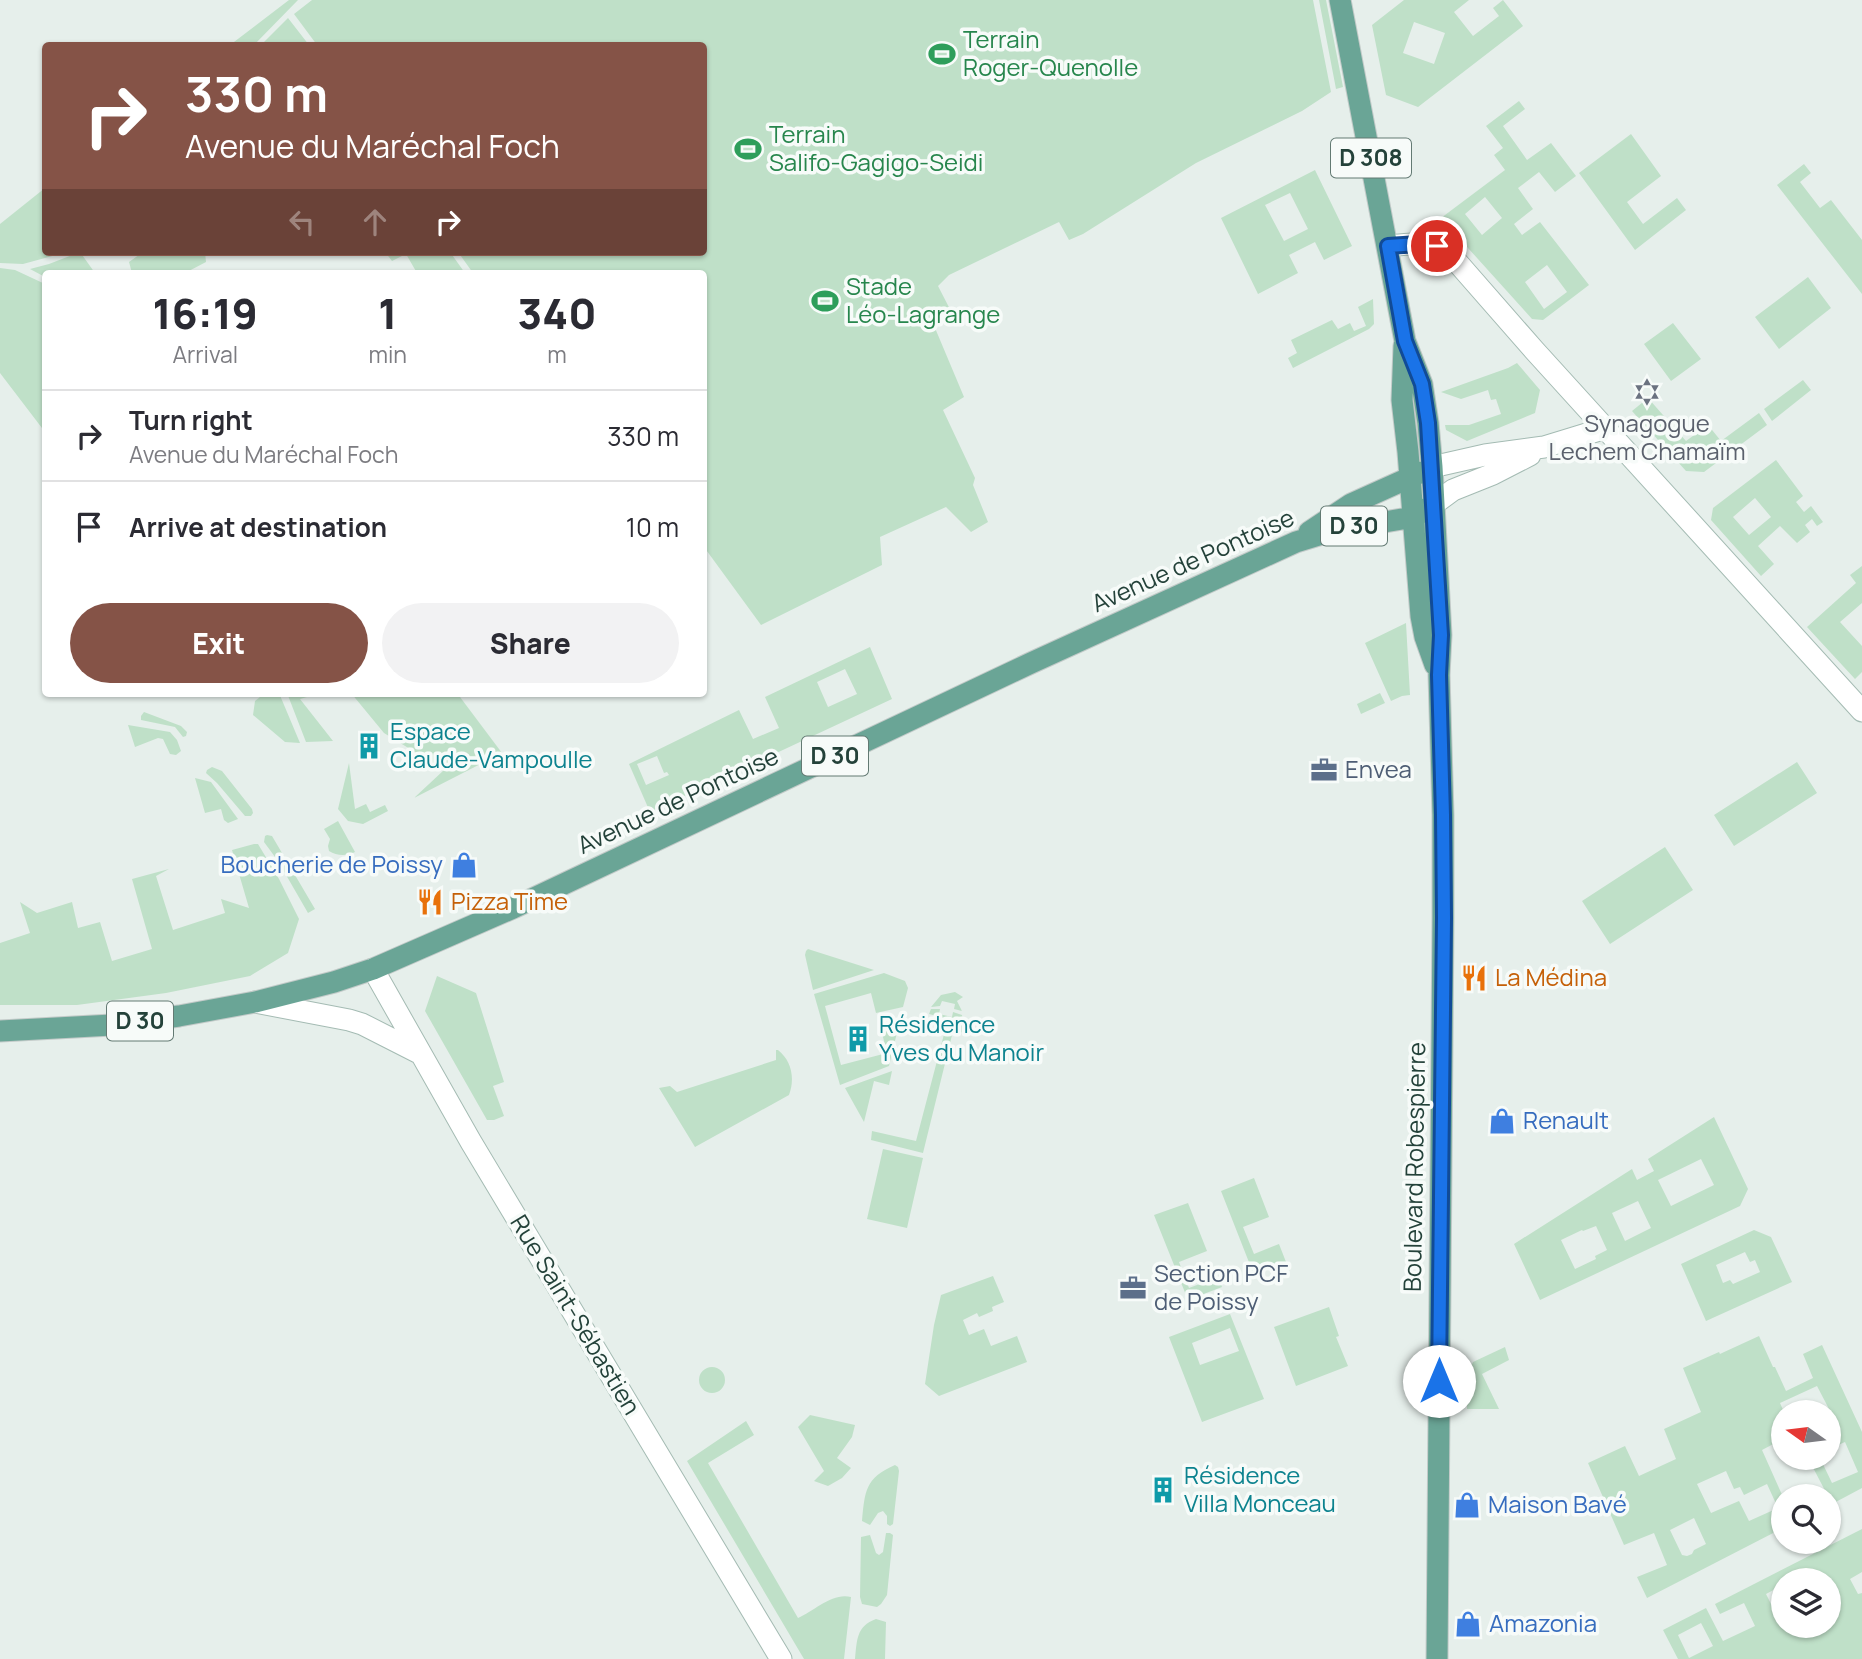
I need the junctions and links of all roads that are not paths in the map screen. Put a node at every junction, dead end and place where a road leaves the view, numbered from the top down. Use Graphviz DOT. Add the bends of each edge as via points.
graph roads {
  1 [pos="1340,0"];
  2 [pos="1388,246"];
  3 [pos="1405,341"];
  4 [pos="1606,428"];
  5 [pos="1544,447"];
  6 [pos="1432,467"];
  7 [pos="1410,477"];
  8 [pos="1434,504"];
  9 [pos="1414,517"];
  10 [pos="1296,542"];
  11 [pos="1439,675"];
  12 [pos="1862,711"];
  13 [pos="373,969"];
  14 [pos="256,1002"];
  15 [pos="0,1029"];
  16 [pos="421,1054"];
  17 [pos="781,1659"];
  18 [pos="1437,1659"];
  1 -- 2 [label="main road, Boulevard Robespierre / D 308"];
  2 -- 3 [label="main road, Boulevard Robespierre"];
  2 -- 4 [label="street" via="1429,245 1447,252"];
  3 -- 6 [label="main road, Boulevard Robespierre" via="1422,384"];
  3 -- 7 [label="main road, Boulevard Robespierre" via="1402,400"];
  4 -- 5 [label="street"];
  4 -- 12 [label="street"];
  5 -- 6 [label="street"];
  5 -- 8 [label="street" via="1453,490"];
  6 -- 7 [label="main road"];
  6 -- 8 [label="main road, Boulevard Robespierre"];
  7 -- 9 [label="main road, Boulevard Robespierre"];
  7 -- 10 [label="main road" via="1351,504"];
  8 -- 9 [label="main road"];
  8 -- 11 [label="main road, Boulevard Robespierre"];
  9 -- 10 [label="main road, Avenue de Pontoise / D 30"];
  9 -- 11 [label="main road, Boulevard Robespierre / D 30" via="1421,616"];
  10 -- 13 [label="main road, Avenue de Pontoise / D 30"];
  11 -- 18 [label="main road, Boulevard Robespierre" via="1444,918"];
  13 -- 14 [label="main road, Avenue de Pontoise / D 30"];
  13 -- 16 [label="street, Rue Saint-Sébastien"];
  14 -- 15 [label="main road, Avenue de Pontoise / D 30" via="112,1025"];
  14 -- 16 [label="street" via="362,1024"];
  16 -- 17 [label="street, Rue Saint-Sébastien"];
}
